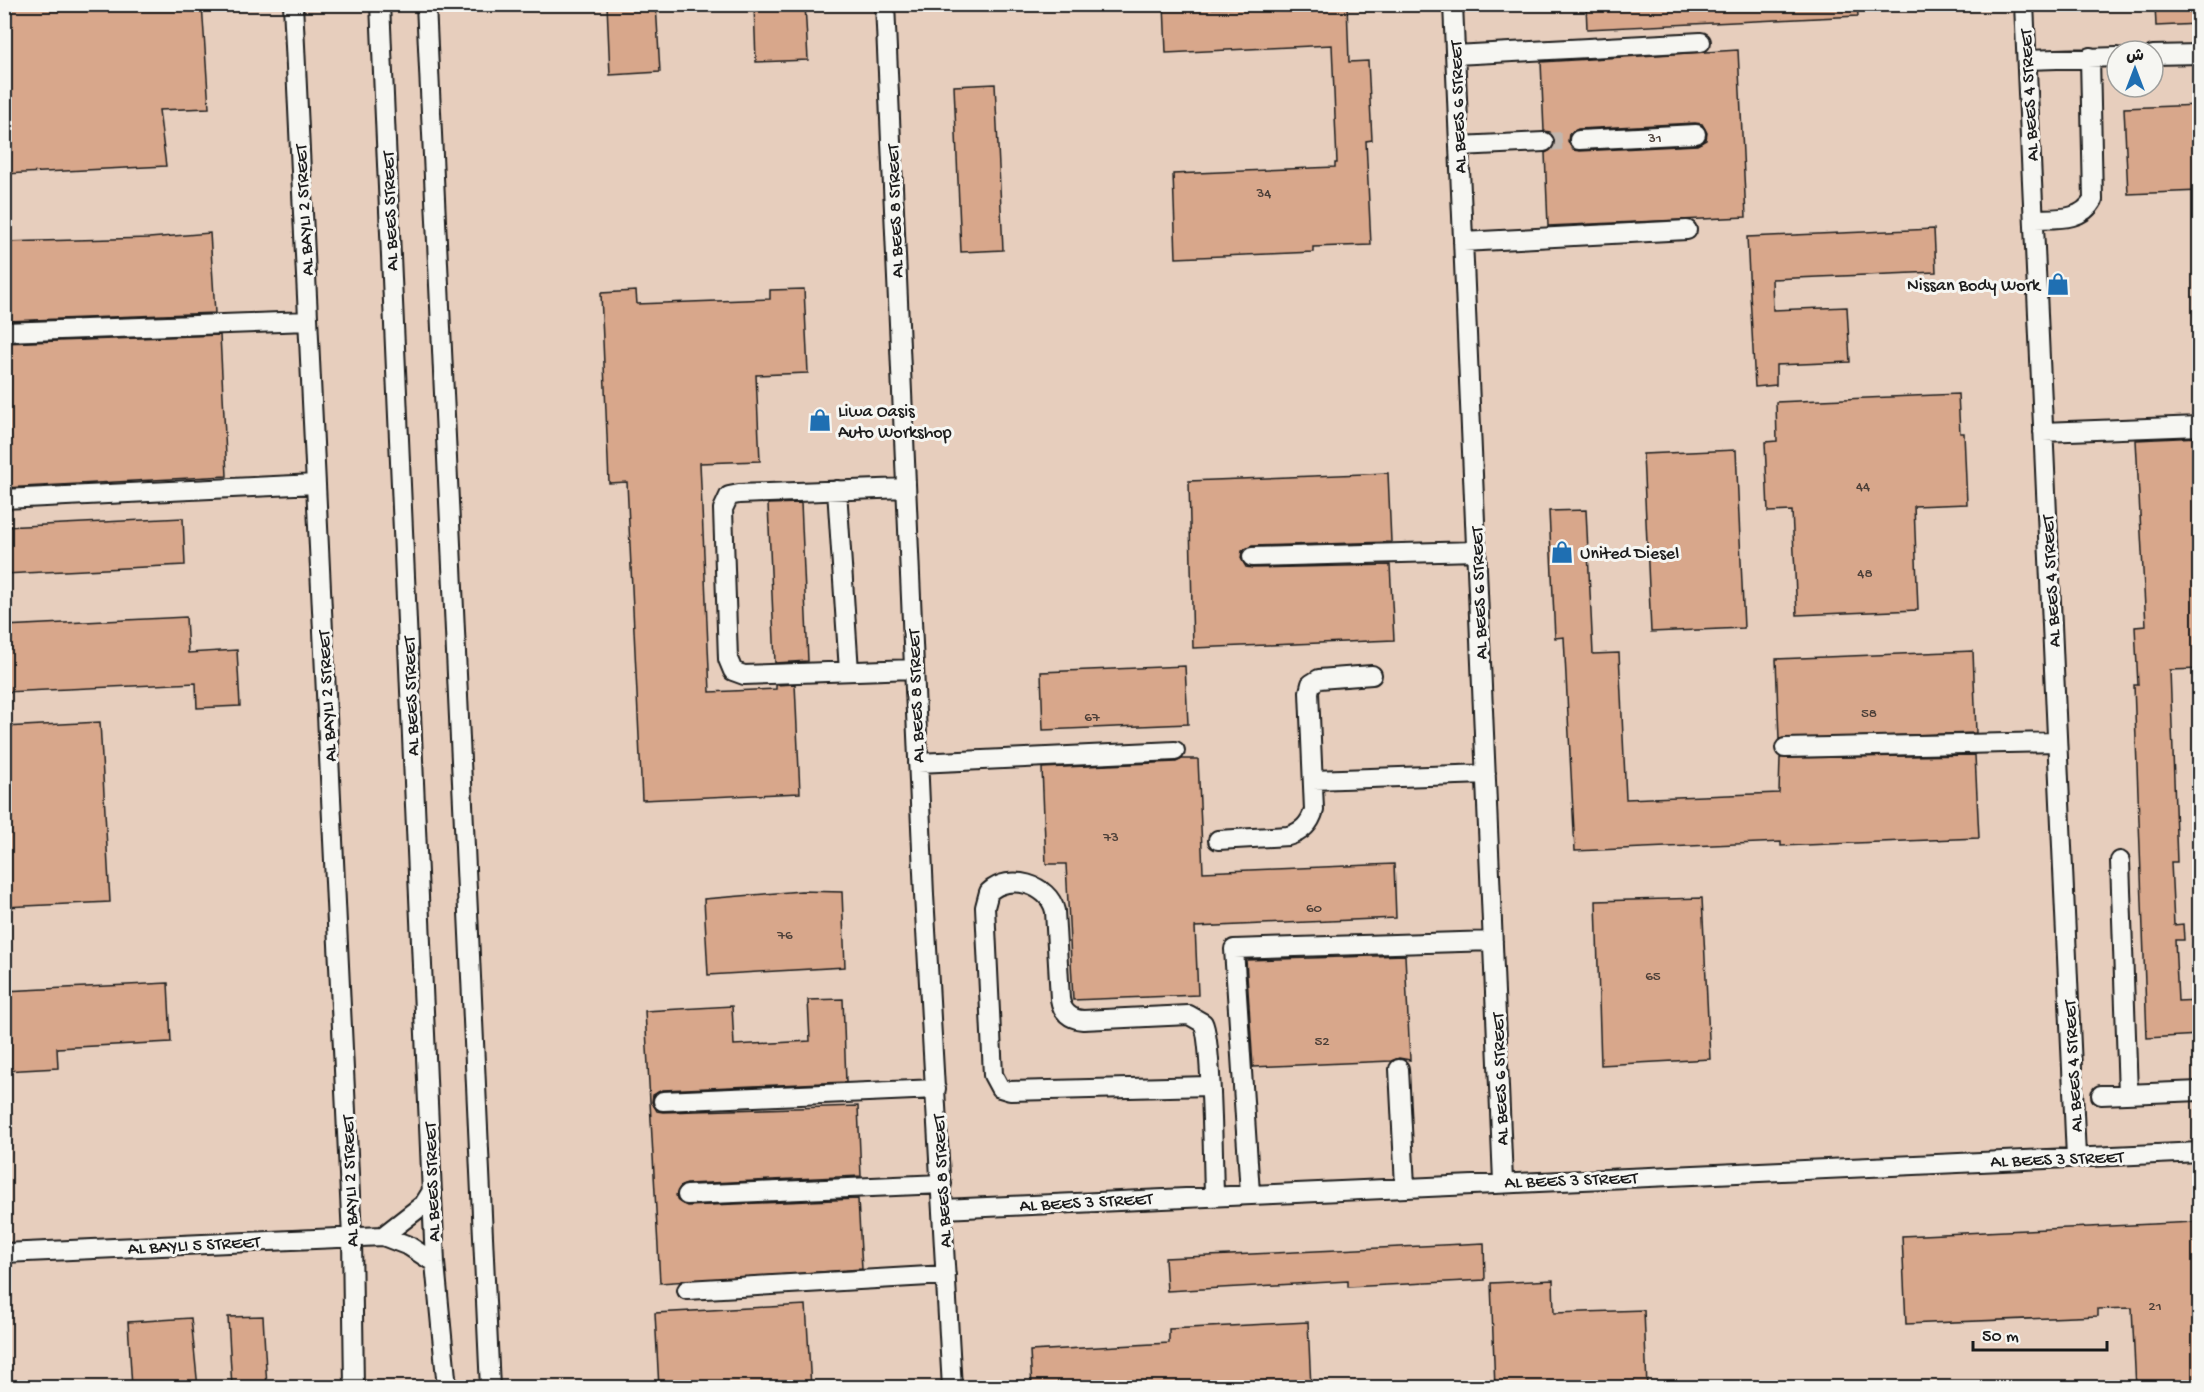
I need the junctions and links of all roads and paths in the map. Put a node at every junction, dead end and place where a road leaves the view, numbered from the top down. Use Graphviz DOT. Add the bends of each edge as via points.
graph roads {
  1 [pos="293,4"];
  2 [pos="380,4"];
  3 [pos="426,4"];
  4 [pos="885,4"];
  5 [pos="1453,4"];
  6 [pos="2024,4"];
  7 [pos="1701,42"];
  8 [pos="2199,54"];
  9 [pos="1455,55"];
  10 [pos="2165,55"];
  11 [pos="2091,57"];
  12 [pos="2105,57"];
  13 [pos="2027,60"];
  14 [pos="1696,134"];
  15 [pos="1579,140"];
  16 [pos="1544,142"];
  17 [pos="1459,146"];
  18 [pos="2034,219"];
  19 [pos="1687,230"];
  20 [pos="1463,242"];
  21 [pos="308,321"];
  22 [pos="4,332"];
  23 [pos="2199,426"];
  24 [pos="2043,432"];
  25 [pos="316,484"];
  26 [pos="906,488"];
  27 [pos="837,490"];
  28 [pos="4,499"];
  29 [pos="1476,551"];
  30 [pos="1252,557"];
  31 [pos="914,669"];
  32 [pos="849,671"];
  33 [pos="1372,675"];
  34 [pos="2057,742"];
  35 [pos="1785,748"];
  36 [pos="1175,751"];
  37 [pos="918,763"];
  38 [pos="1486,774"];
  39 [pos="1313,780"];
  40 [pos="1218,840"];
  41 [pos="2120,861"];
  42 [pos="1493,941"];
  43 [pos="1399,1069"];
  44 [pos="1209,1086"];
  45 [pos="936,1089"];
  46 [pos="2199,1091"];
  47 [pos="2128,1094"];
  48 [pos="2101,1095"];
  49 [pos="663,1101"];
  50 [pos="2199,1152"];
  51 [pos="2076,1157"];
  52 [pos="1503,1181"];
  53 [pos="942,1184"];
  54 [pos="1405,1186"];
  55 [pos="432,1191"];
  56 [pos="1250,1193"];
  57 [pos="1214,1194"];
  58 [pos="687,1195"];
  59 [pos="943,1209"];
  60 [pos="383,1236"];
  61 [pos="352,1237"];
  62 [pos="4,1253"];
  63 [pos="435,1263"];
  64 [pos="946,1275"];
  65 [pos="687,1290"];
  66 [pos="354,1388"];
  67 [pos="447,1388"];
  68 [pos="490,1388"];
  69 [pos="952,1388"];
  1 -- 21 [label="street, AL BAYLI 2 STREET"];
  2 -- 55 [label="street, AL BEES STREET"];
  3 -- 68 [label="street"];
  4 -- 26 [label="street, AL BEES 8 STREET"];
  5 -- 9 [label="street, AL BEES 6 STREET"];
  6 -- 13 [label="street, AL BEES 4 STREET"];
  7 -- 9 [label="street"];
  8 -- 10 [label="street"];
  9 -- 17 [label="street, AL BEES 6 STREET"];
  11 -- 12 [label="street"];
  11 -- 13 [label="street"];
  11 -- 18 [label="street" via="2093,200 2078,215"];
  13 -- 18 [label="street, AL BEES 4 STREET"];
  14 -- 15 [label="street"];
  16 -- 17 [label="street"];
  17 -- 20 [label="street, AL BEES 6 STREET"];
  18 -- 24 [label="street, AL BEES 4 STREET"];
  19 -- 20 [label="street"];
  20 -- 29 [label="street, AL BEES 6 STREET"];
  21 -- 22 [label="street"];
  21 -- 25 [label="street, AL BAYLI 2 STREET"];
  23 -- 24 [label="street"];
  24 -- 34 [label="street, AL BEES 4 STREET"];
  25 -- 28 [label="street"];
  25 -- 61 [label="street, AL BAYLI 2 STREET"];
  26 -- 27 [label="street"];
  26 -- 31 [label="street, AL BEES 8 STREET"];
  27 -- 32 [label="street"];
  27 -- 32 [label="street" via="734,494 726,500 723,509 728,659 732,671 744,675"];
  29 -- 30 [label="street"];
  29 -- 38 [label="street, AL BEES 6 STREET"];
  31 -- 32 [label="street"];
  31 -- 37 [label="street, AL BEES 8 STREET"];
  33 -- 39 [label="street" via="1319,679 1311,684"];
  34 -- 35 [label="street"];
  34 -- 51 [label="street, AL BEES 4 STREET"];
  36 -- 37 [label="street"];
  37 -- 45 [label="street, AL BEES 8 STREET"];
  38 -- 39 [label="street"];
  38 -- 42 [label="street, AL BEES 6 STREET"];
  39 -- 40 [label="street" via="1312,817 1296,834"];
  41 -- 47 [label="street"];
  42 -- 52 [label="street, AL BEES 6 STREET"];
  42 -- 56 [label="street" via="1234,949"];
  43 -- 54 [label="street"];
  44 -- 44 [label="street" via="1206,1032 1199,1019 1189,1015 1083,1020 1071,1017 1063,1010 1060,999 1055,911 1050,899 1041,889 1029,885 1003,885 989,892 985,907 993,1075 1000,1088 1010,1091"];
  44 -- 57 [label="street"];
  45 -- 49 [label="street"];
  45 -- 53 [label="street, AL BEES 8 STREET"];
  46 -- 47 [label="street"];
  47 -- 48 [label="street"];
  50 -- 51 [label="street, AL BEES 3 STREET"];
  51 -- 52 [label="street, AL BEES 3 STREET"];
  52 -- 54 [label="street, AL BEES 3 STREET"];
  53 -- 58 [label="street"];
  53 -- 59 [label="street, AL BEES 8 STREET"];
  54 -- 56 [label="street, AL BEES 3 STREET"];
  55 -- 60 [label="street" via="424,1204"];
  55 -- 63 [label="street, AL BEES STREET"];
  56 -- 57 [label="street, AL BEES 3 STREET"];
  57 -- 59 [label="street, AL BEES 3 STREET"];
  59 -- 64 [label="street, AL BEES 8 STREET"];
  60 -- 61 [label="street, AL BAYLI 5 STREET"];
  60 -- 63 [label="street, AL BAYLI 5 STREET" via="409,1246"];
  61 -- 62 [label="street, AL BAYLI 5 STREET"];
  61 -- 66 [label="street, AL BAYLI 2 STREET"];
  63 -- 67 [label="street, AL BEES STREET"];
  64 -- 65 [label="street"];
  64 -- 69 [label="street, AL BEES 8 STREET"];
}
